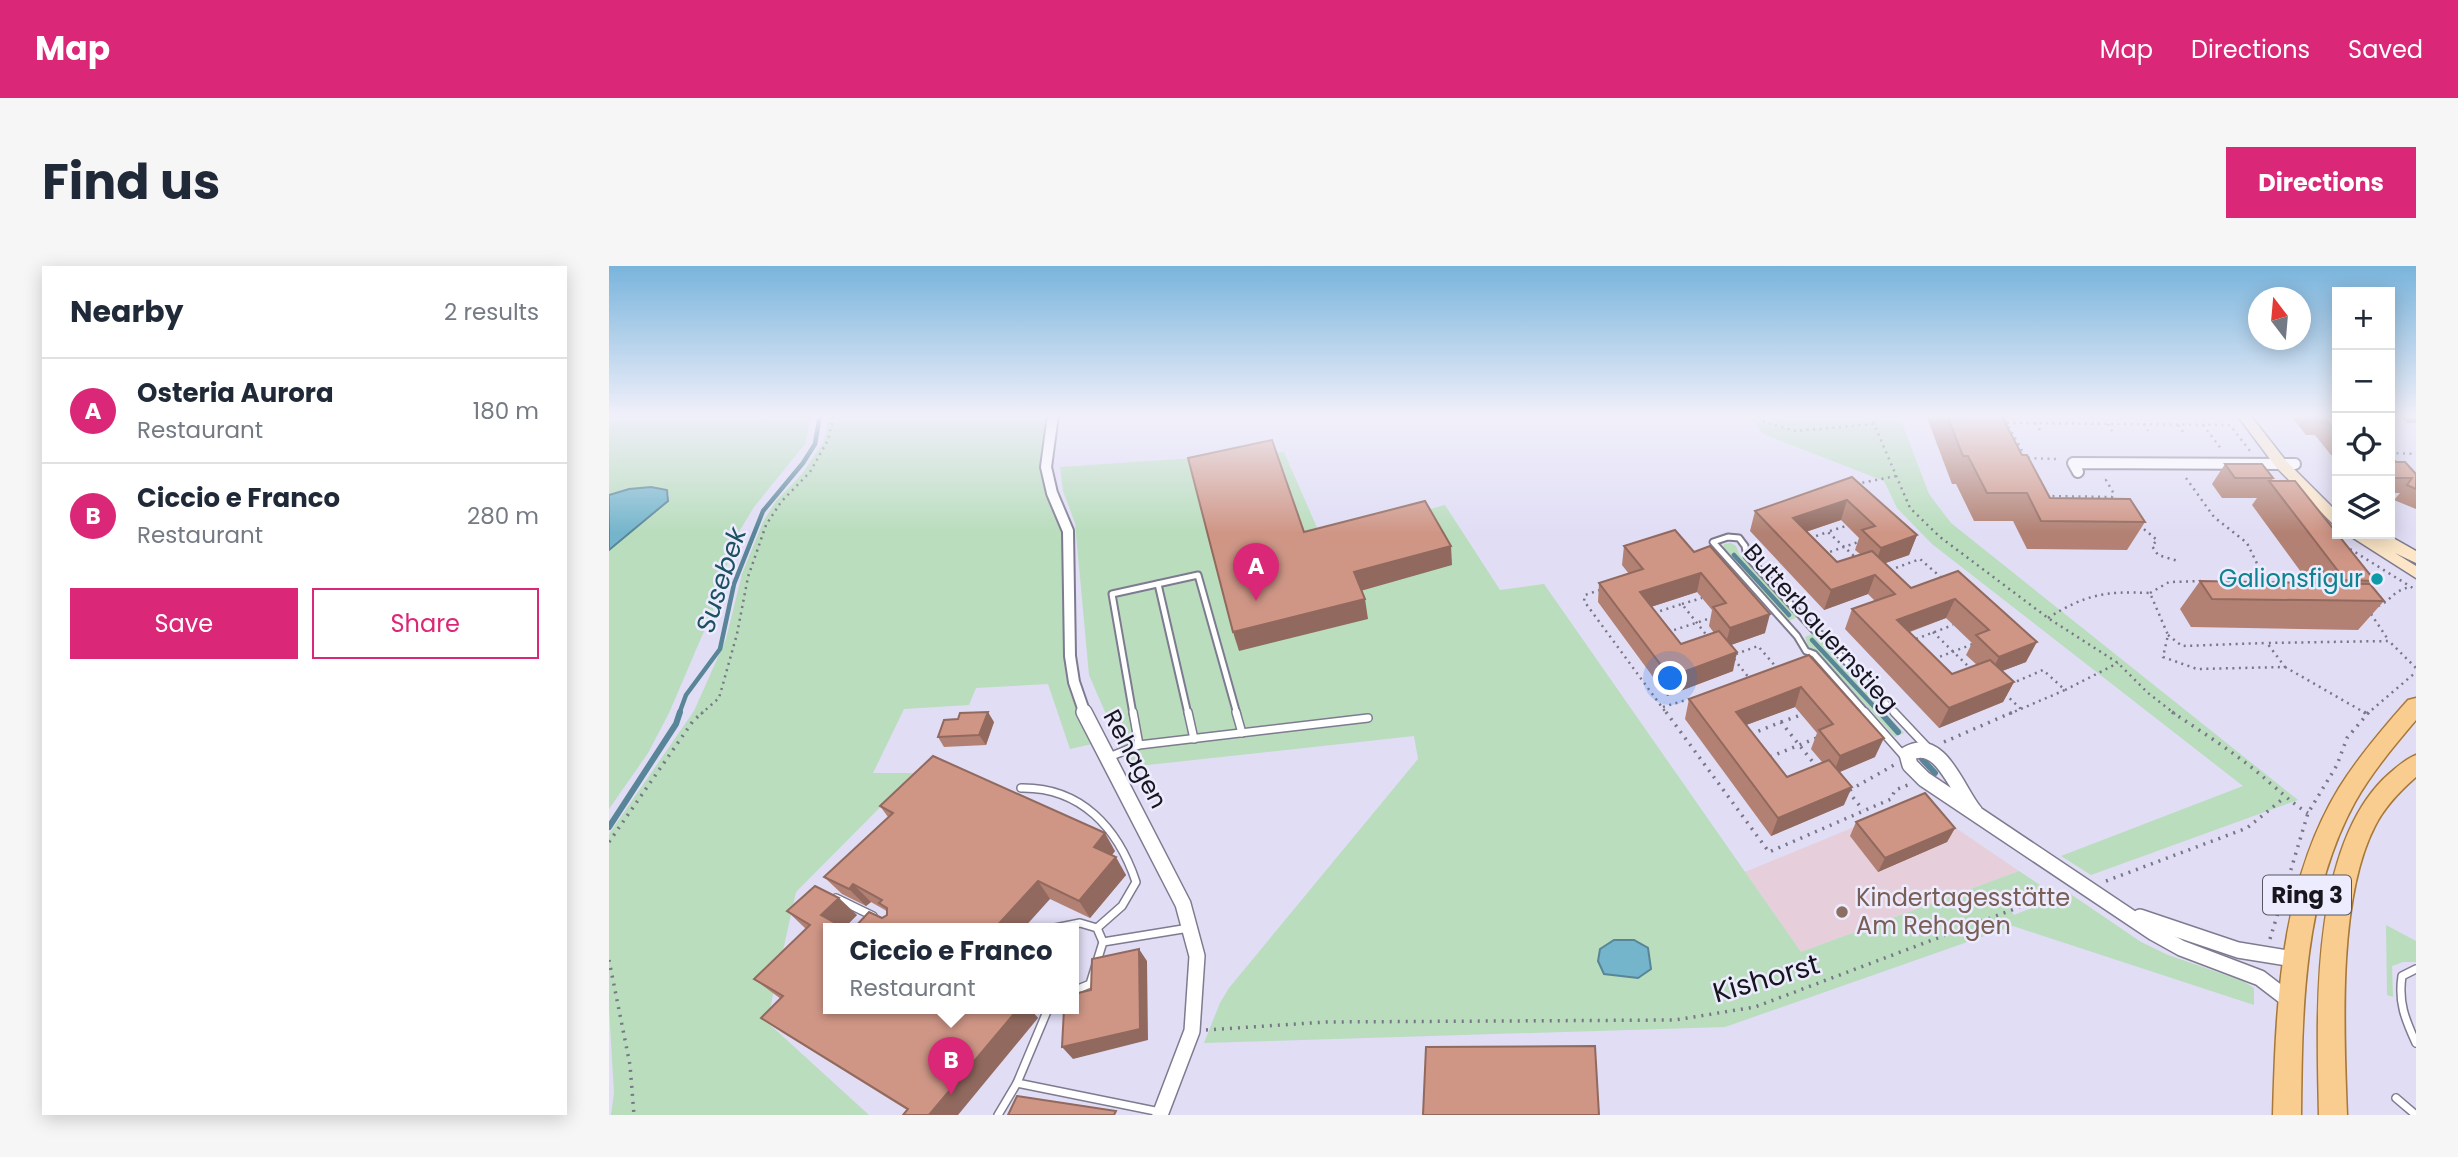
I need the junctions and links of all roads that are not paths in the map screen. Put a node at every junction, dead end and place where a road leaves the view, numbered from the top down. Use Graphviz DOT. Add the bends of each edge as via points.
graph roads {
  1 [pos="1048,455"];
  2 [pos="2279,455"];
  3 [pos="2281,455"];
  4 [pos="2288,464"];
  5 [pos="2078,472"];
  6 [pos="2332,502"];
  7 [pos="2332,514"];
  8 [pos="2384,539"];
  9 [pos="2351,540"];
  10 [pos="2416,558"];
  11 [pos="2413,580"];
  12 [pos="1158,584"];
  13 [pos="1814,630"];
  14 [pos="1797,636"];
  15 [pos="2416,706"];
  16 [pos="1368,718"];
  17 [pos="1242,733"];
  18 [pos="1194,738"];
  19 [pos="1139,745"];
  20 [pos="1928,749"];
  21 [pos="1109,757"];
  22 [pos="1907,760"];
  23 [pos="2416,764"];
  24 [pos="1021,788"];
  25 [pos="1975,813"];
  26 [pos="824,892"];
  27 [pos="2126,912"];
  28 [pos="886,923"];
  29 [pos="1079,923"];
  30 [pos="1191,927"];
  31 [pos="1097,928"];
  32 [pos="1103,942"];
  33 [pos="2293,959"];
  34 [pos="2416,969"];
  35 [pos="1079,989"];
  36 [pos="2290,1001"];
  37 [pos="1046,1014"];
  38 [pos="2416,1043"];
  39 [pos="1017,1083"];
  40 [pos="2416,1108"];
  41 [pos="2336,1110"];
  42 [pos="1161,1113"];
  43 [pos="998,1115"];
  44 [pos="2287,1115"];
  45 [pos="2416,1115"];
  1 -- 21 [label="street, Rehagen" via="1052,493 1068,531 1074,682 1088,723"];
  2 -- 4 [label="street"];
  3 -- 4 [label="street"];
  4 -- 5 [label="street" via="2073,463"];
  4 -- 6 [label="street"];
  4 -- 7 [label="street"];
  8 -- 10 [label="street"];
  9 -- 11 [label="street"];
  12 -- 17 [label="lane" via="1198,575"];
  12 -- 18 [label="lane"];
  12 -- 19 [label="lane" via="1112,594"];
  13 -- 14 [label="lane"];
  13 -- 14 [label="lane, Butterbauernstieg" via="1747,556 1739,538 1713,542"];
  13 -- 20 [label="lane, Butterbauernstieg" via="1830,640"];
  14 -- 22 [label="lane, Butterbauernstieg"];
  15 -- 33 [label="main road, Ring 3" via="2353,784 2319,849"];
  16 -- 17 [label="lane"];
  17 -- 18 [label="lane"];
  18 -- 19 [label="lane"];
  19 -- 21 [label="lane"];
  20 -- 22 [label="street" via="1913,750"];
  20 -- 25 [label="street, Butterbauernstieg" via="1944,762"];
  21 -- 30 [label="street, Rehagen"];
  22 -- 25 [label="street, Butterbauernstieg" via="1924,779"];
  23 -- 41 [label="main road, Ring 3" via="2379,796 2369,811 2354,844 2341,895 2333,951"];
  24 -- 31 [label="lane" via="1048,789 1068,798 1097,816 1121,844 1136,882 1122,906"];
  25 -- 27 [label="street, Butterbauernstieg"];
  26 -- 28 [label="lane"];
  27 -- 33 [label="street, Butterbauernstieg" via="2238,950"];
  27 -- 36 [label="street, Butterbauernstieg" via="2181,948 2260,978"];
  29 -- 31 [label="lane"];
  30 -- 32 [label="lane"];
  30 -- 42 [label="street, Rehagen" via="1197,956 1192,1031"];
  31 -- 32 [label="lane"];
  32 -- 35 [label="lane" via="1090,984"];
  33 -- 36 [label="main road, Ring 3"];
  34 -- 38 [label="lane" via="2402,976 2400,990 2403,1020"];
  36 -- 44 [label="main road, Ring 3"];
  37 -- 39 [label="lane"];
  39 -- 42 [label="lane"];
  39 -- 43 [label="lane"];
  40 -- 45 [label="lane" via="2396,1098"];
}
